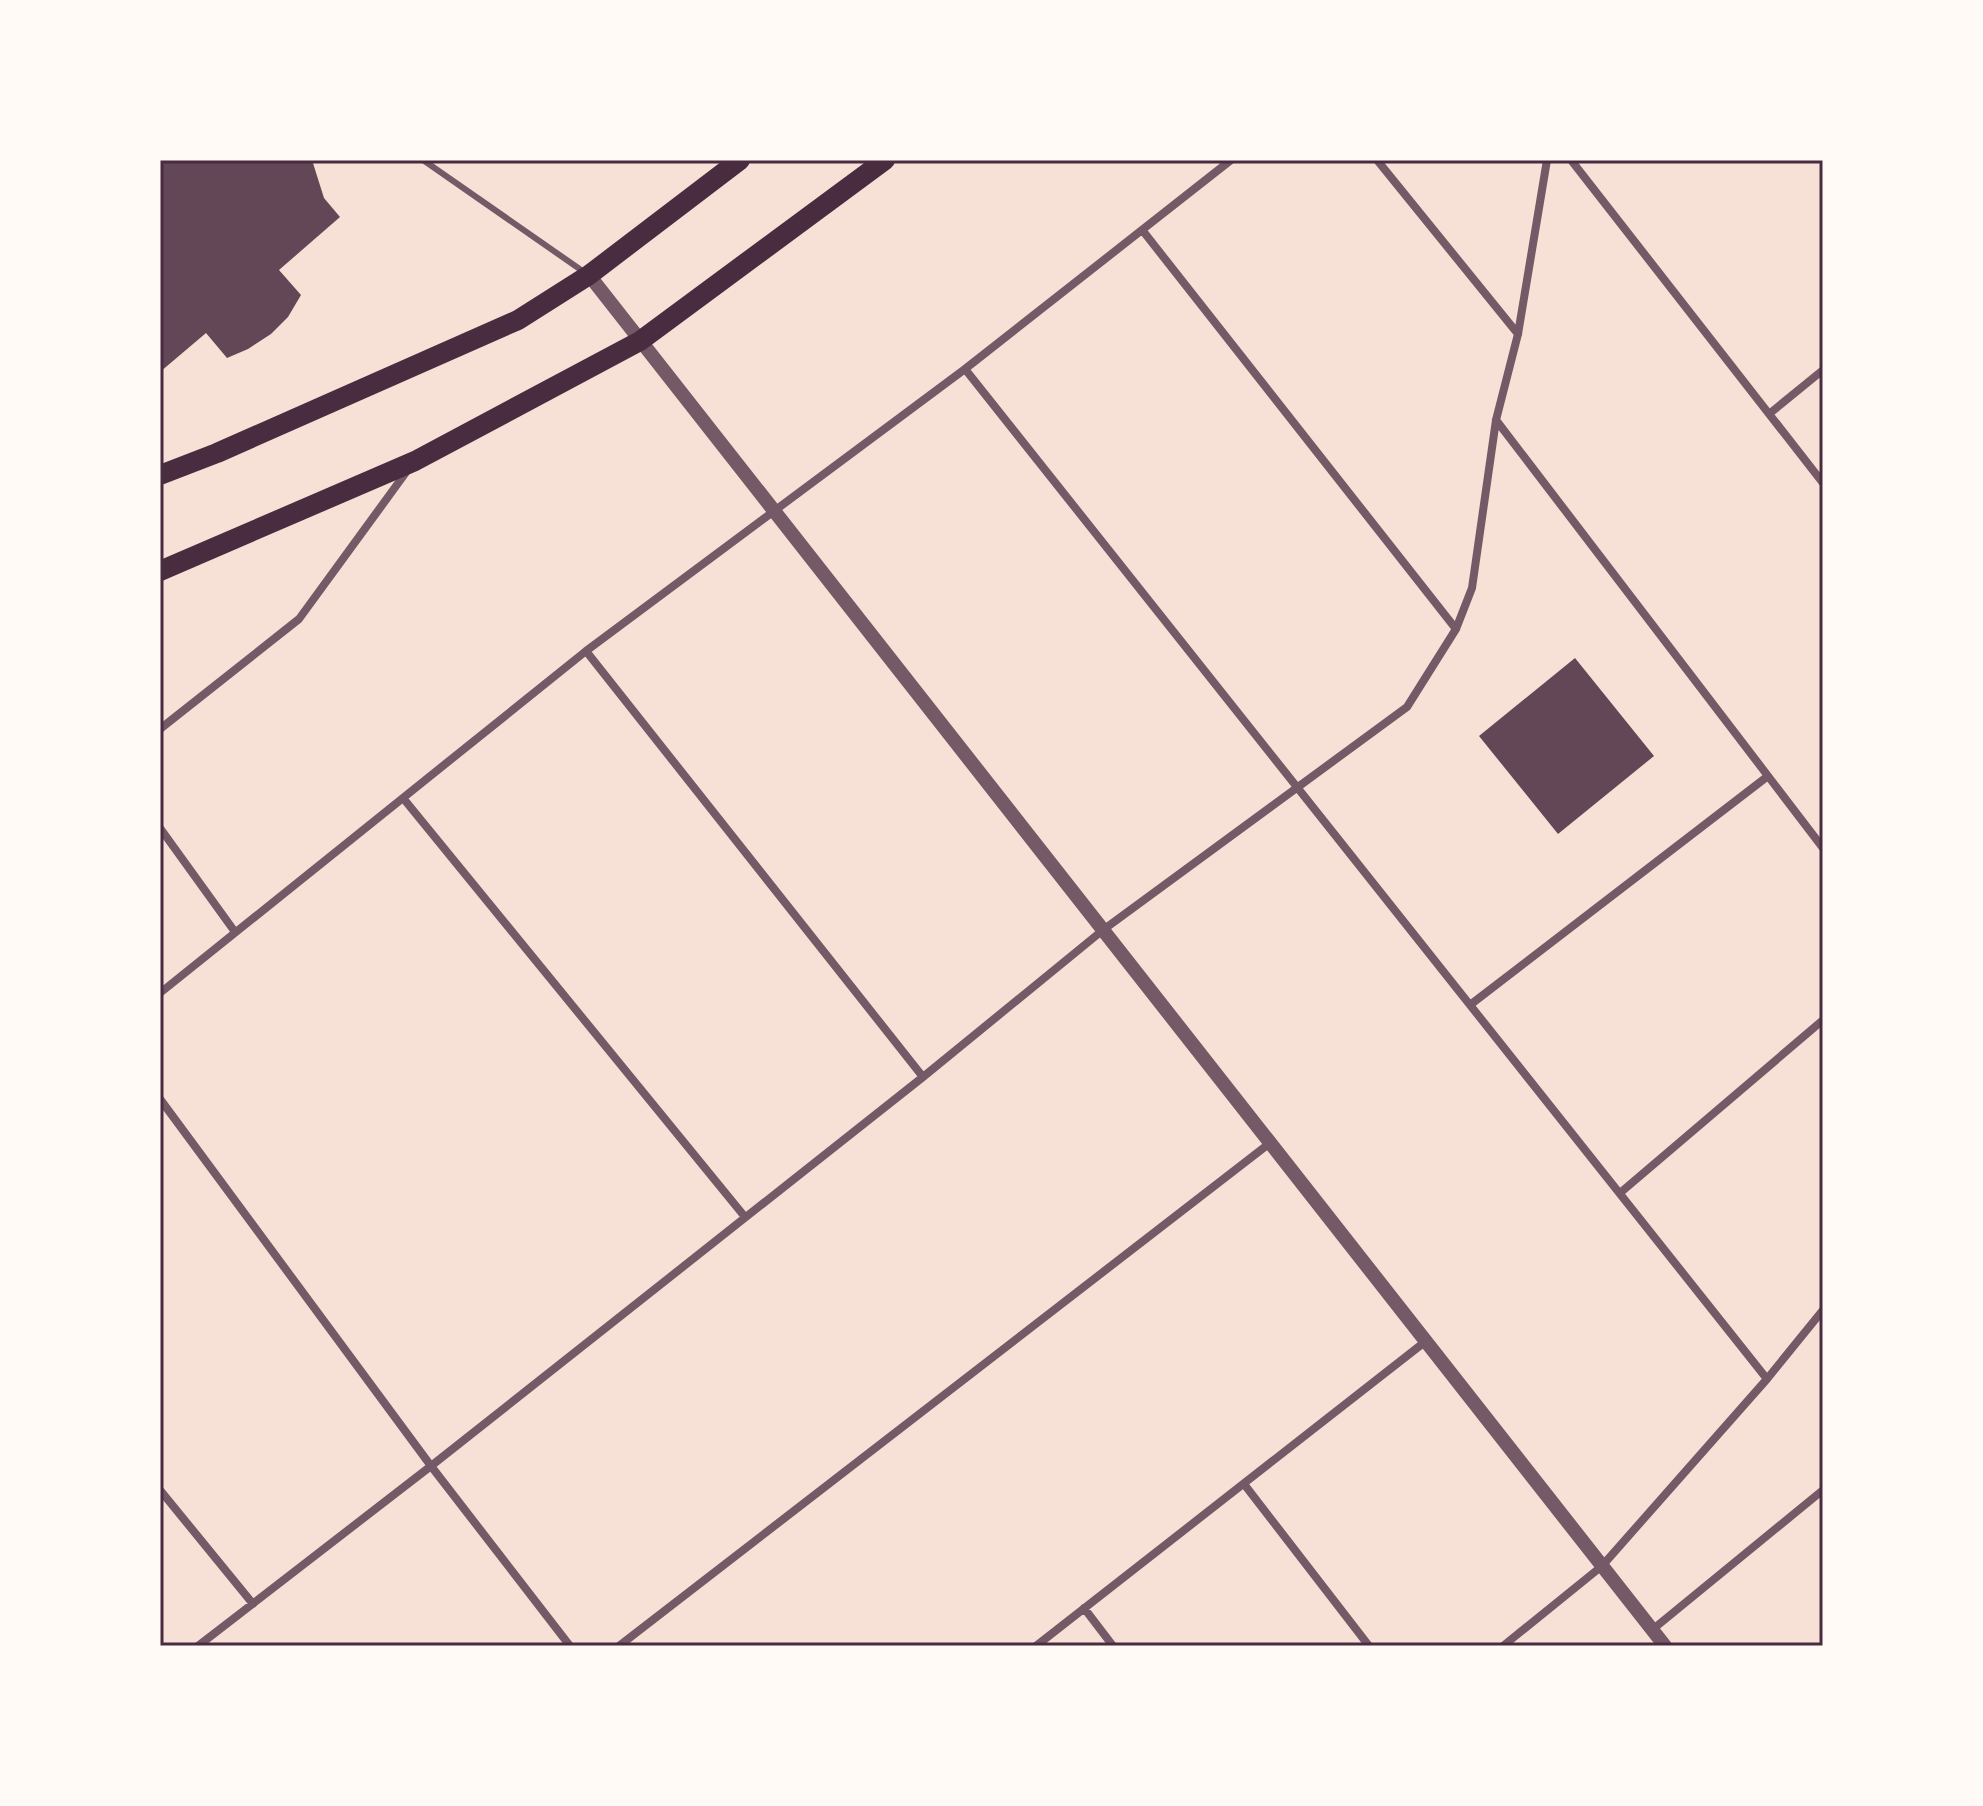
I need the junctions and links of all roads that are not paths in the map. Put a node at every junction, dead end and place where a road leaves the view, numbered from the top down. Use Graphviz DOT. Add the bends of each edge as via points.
graph roads {
  1 [pos="423,160"];
  2 [pos="740,160"];
  3 [pos="885,160"];
  4 [pos="1231,160"];
  5 [pos="1377,160"];
  6 [pos="1547,160"];
  7 [pos="1571,160"];
  8 [pos="1143,231"];
  9 [pos="589,275"];
  10 [pos="1518,334"];
  11 [pos="640,341"];
  12 [pos="965,369"];
  13 [pos="1823,370"];
  14 [pos="1769,414"];
  15 [pos="1496,420"];
  16 [pos="415,461"];
  17 [pos="160,475"];
  18 [pos="1823,483"];
  19 [pos="775,512"];
  20 [pos="160,571"];
  21 [pos="1456,629"];
  22 [pos="586,651"];
  23 [pos="160,729"];
  24 [pos="1768,776"];
  25 [pos="1298,788"];
  26 [pos="403,798"];
  27 [pos="160,828"];
  28 [pos="1823,848"];
  29 [pos="1103,930"];
  30 [pos="235,932"];
  31 [pos="160,993"];
  32 [pos="1470,1005"];
  33 [pos="1823,1020"];
  34 [pos="923,1077"];
  35 [pos="160,1099"];
  36 [pos="1270,1143"];
  37 [pos="1620,1193"];
  38 [pos="745,1217"];
  39 [pos="1823,1310"];
  40 [pos="1426,1341"];
  41 [pos="1767,1379"];
  42 [pos="431,1466"];
  43 [pos="1244,1484"];
  44 [pos="160,1490"];
  45 [pos="1823,1490"];
  46 [pos="1602,1566"];
  47 [pos="253,1604"];
  48 [pos="1084,1608"];
  49 [pos="1652,1630"];
  50 [pos="198,1646"];
  51 [pos="570,1646"];
  52 [pos="619,1646"];
  53 [pos="1036,1646"];
  54 [pos="1113,1646"];
  55 [pos="1369,1646"];
  56 [pos="1503,1646"];
  57 [pos="1665,1646"];
  1 -- 9 [label="lane"];
  2 -- 9 [label="main road"];
  3 -- 11 [label="main road"];
  4 -- 8 [label="street"];
  5 -- 10 [label="street"];
  6 -- 10 [label="street"];
  7 -- 14 [label="street"];
  8 -- 12 [label="street"];
  8 -- 21 [label="street"];
  9 -- 11 [label="street"];
  9 -- 17 [label="main road" via="518,320"];
  10 -- 15 [label="street"];
  11 -- 16 [label="main road"];
  11 -- 19 [label="street"];
  12 -- 19 [label="street"];
  12 -- 25 [label="street"];
  13 -- 14 [label="street"];
  14 -- 18 [label="street"];
  15 -- 21 [label="street" via="1472,588"];
  15 -- 24 [label="street"];
  16 -- 20 [label="main road"];
  16 -- 23 [label="street" via="299,619"];
  19 -- 22 [label="street"];
  19 -- 29 [label="street"];
  21 -- 25 [label="street" via="1407,707"];
  22 -- 26 [label="street"];
  22 -- 34 [label="street"];
  24 -- 28 [label="street"];
  24 -- 32 [label="street"];
  25 -- 29 [label="street"];
  25 -- 32 [label="street"];
  26 -- 30 [label="street"];
  26 -- 38 [label="street"];
  27 -- 30 [label="street"];
  29 -- 34 [label="street"];
  29 -- 36 [label="street"];
  30 -- 31 [label="street"];
  32 -- 37 [label="street"];
  33 -- 37 [label="street"];
  34 -- 38 [label="street"];
  35 -- 42 [label="street"];
  36 -- 40 [label="street"];
  36 -- 52 [label="street"];
  37 -- 41 [label="street"];
  38 -- 42 [label="street"];
  39 -- 41 [label="street"];
  40 -- 43 [label="street"];
  40 -- 46 [label="street"];
  41 -- 46 [label="street"];
  42 -- 47 [label="street"];
  42 -- 51 [label="street"];
  43 -- 48 [label="street"];
  43 -- 55 [label="street"];
  44 -- 47 [label="street"];
  45 -- 49 [label="street"];
  46 -- 49 [label="street"];
  46 -- 56 [label="street"];
  47 -- 50 [label="street"];
  48 -- 53 [label="street"];
  48 -- 54 [label="street"];
  49 -- 57 [label="street"];
}
